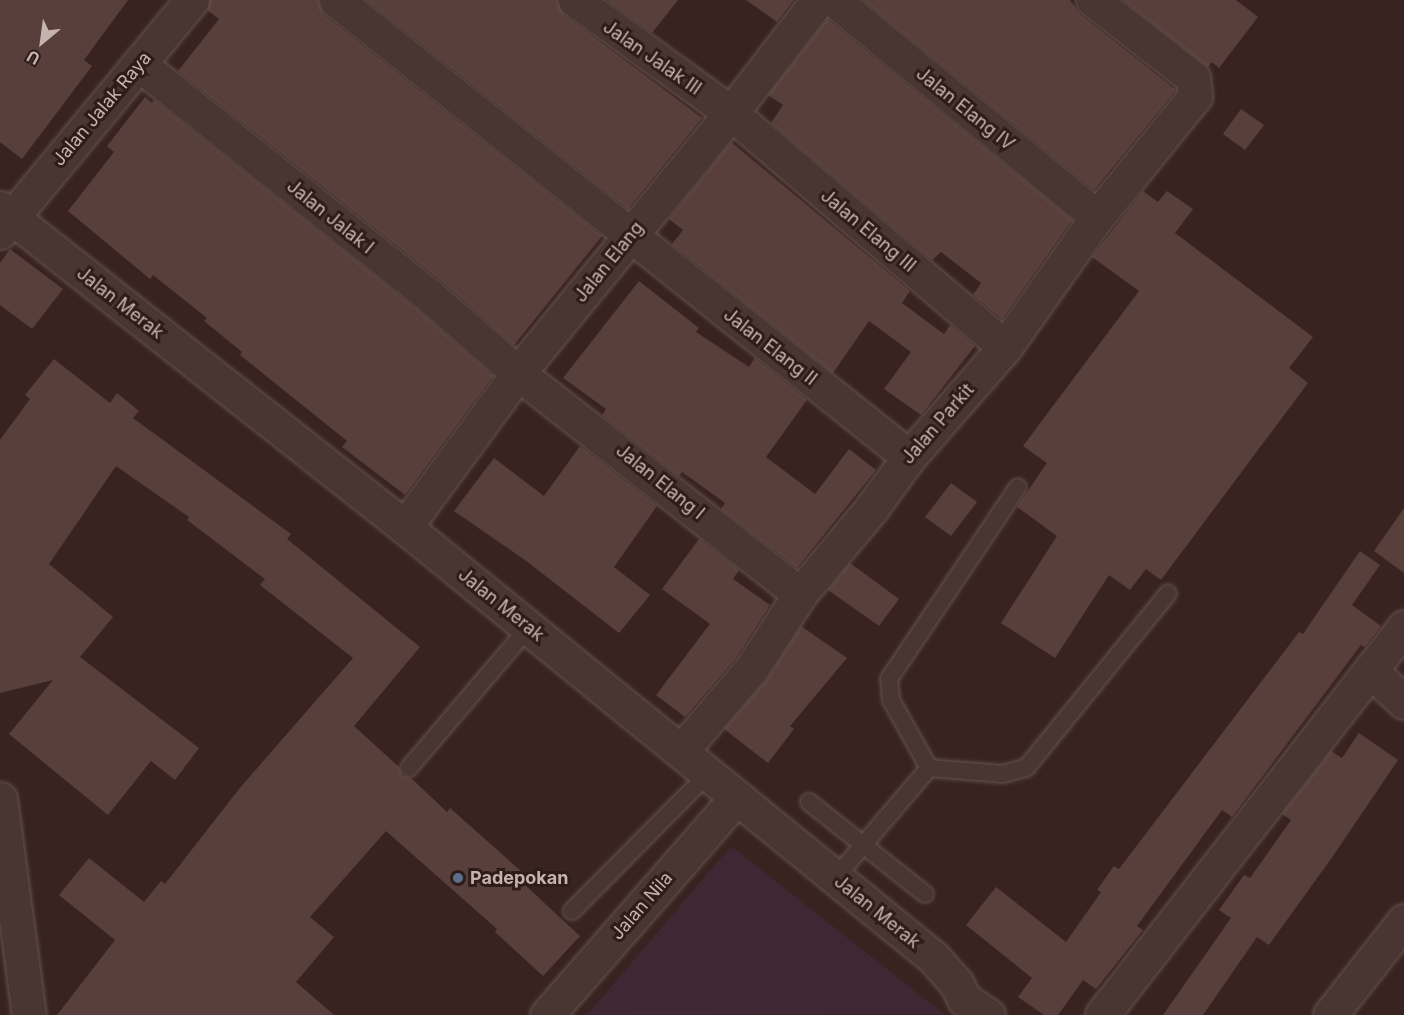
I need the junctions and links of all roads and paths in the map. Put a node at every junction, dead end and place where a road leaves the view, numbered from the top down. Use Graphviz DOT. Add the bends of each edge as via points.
graph roads {
  1 [pos="192,0"];
  2 [pos="336,0"];
  3 [pos="575,0"];
  4 [pos="818,0"];
  5 [pos="834,0"];
  6 [pos="1093,0"];
  7 [pos="139,64"];
  8 [pos="731,113"];
  9 [pos="1097,217"];
  10 [pos="4,219"];
  11 [pos="631,236"];
  12 [pos="1005,347"];
  13 [pos="518,373"];
  14 [pos="909,457"];
  15 [pos="1018,486"];
  16 [pos="405,527"];
  17 [pos="1168,593"];
  18 [pos="800,594"];
  19 [pos="528,627"];
  20 [pos="1404,627"];
  21 [pos="1372,672"];
  22 [pos="1404,702"];
  23 [pos="681,752"];
  24 [pos="409,768"];
  25 [pos="929,768"];
  26 [pos="708,774"];
  27 [pos="737,797"];
  28 [pos="809,802"];
  29 [pos="1,810"];
  30 [pos="864,845"];
  31 [pos="835,878"];
  32 [pos="925,894"];
  33 [pos="572,911"];
  34 [pos="1404,921"];
  35 [pos="12,977"];
  36 [pos="969,1010"];
  37 [pos="29,1015"];
  38 [pos="547,1015"];
  39 [pos="1102,1015"];
  40 [pos="1330,1015"];
  1 -- 7 [label="street, Jalan Jalak Raya"];
  2 -- 11 [label="street, Jalan Elang II"];
  3 -- 8 [label="street, Jalan Jalak III"];
  4 -- 8 [label="street, Jalan Elang"];
  5 -- 9 [label="street, Jalan Elang IV"];
  6 -- 9 [label="street, Jalan Parkit" via="1193,78 1195,96"];
  7 -- 10 [label="street, Jalan Jalak Raya"];
  7 -- 13 [label="street, Jalan Jalak I" via="432,298"];
  8 -- 11 [label="street, Jalan Elang"];
  8 -- 12 [label="street, Jalan Elang III"];
  9 -- 12 [label="street, Jalan Parkit"];
  10 -- 16 [label="street, Jalan Merak"];
  11 -- 13 [label="street, Jalan Elang"];
  11 -- 14 [label="street, Jalan Elang II"];
  12 -- 14 [label="street, Jalan Parkit"];
  13 -- 16 [label="street, Jalan Elang"];
  13 -- 18 [label="street, Jalan Elang I"];
  14 -- 18 [label="street, Jalan Parkit"];
  15 -- 25 [label="lane" via="889,679 891,700"];
  16 -- 19 [label="street, Jalan Merak"];
  17 -- 25 [label="lane" via="1026,768 1003,774"];
  18 -- 23 [label="street, Jalan Parkit" via="751,669"];
  19 -- 23 [label="street, Jalan Merak"];
  19 -- 24 [label="lane"];
  20 -- 21 [label="street"];
  21 -- 22 [label="street"];
  21 -- 39 [label="street"];
  23 -- 26 [label="street, Jalan Merak"];
  25 -- 30 [label="lane"];
  26 -- 27 [label="street, Jalan Merak"];
  26 -- 33 [label="lane"];
  27 -- 31 [label="street, Jalan Merak"];
  27 -- 38 [label="street, Jalan Nila"];
  28 -- 30 [label="lane"];
  29 -- 35 [label="street"];
  30 -- 31 [label="lane"];
  30 -- 32 [label="lane"];
  31 -- 36 [label="street, Jalan Merak" via="934,958 957,984"];
  34 -- 40 [label="street"];
  35 -- 37 [label="street"];
}
